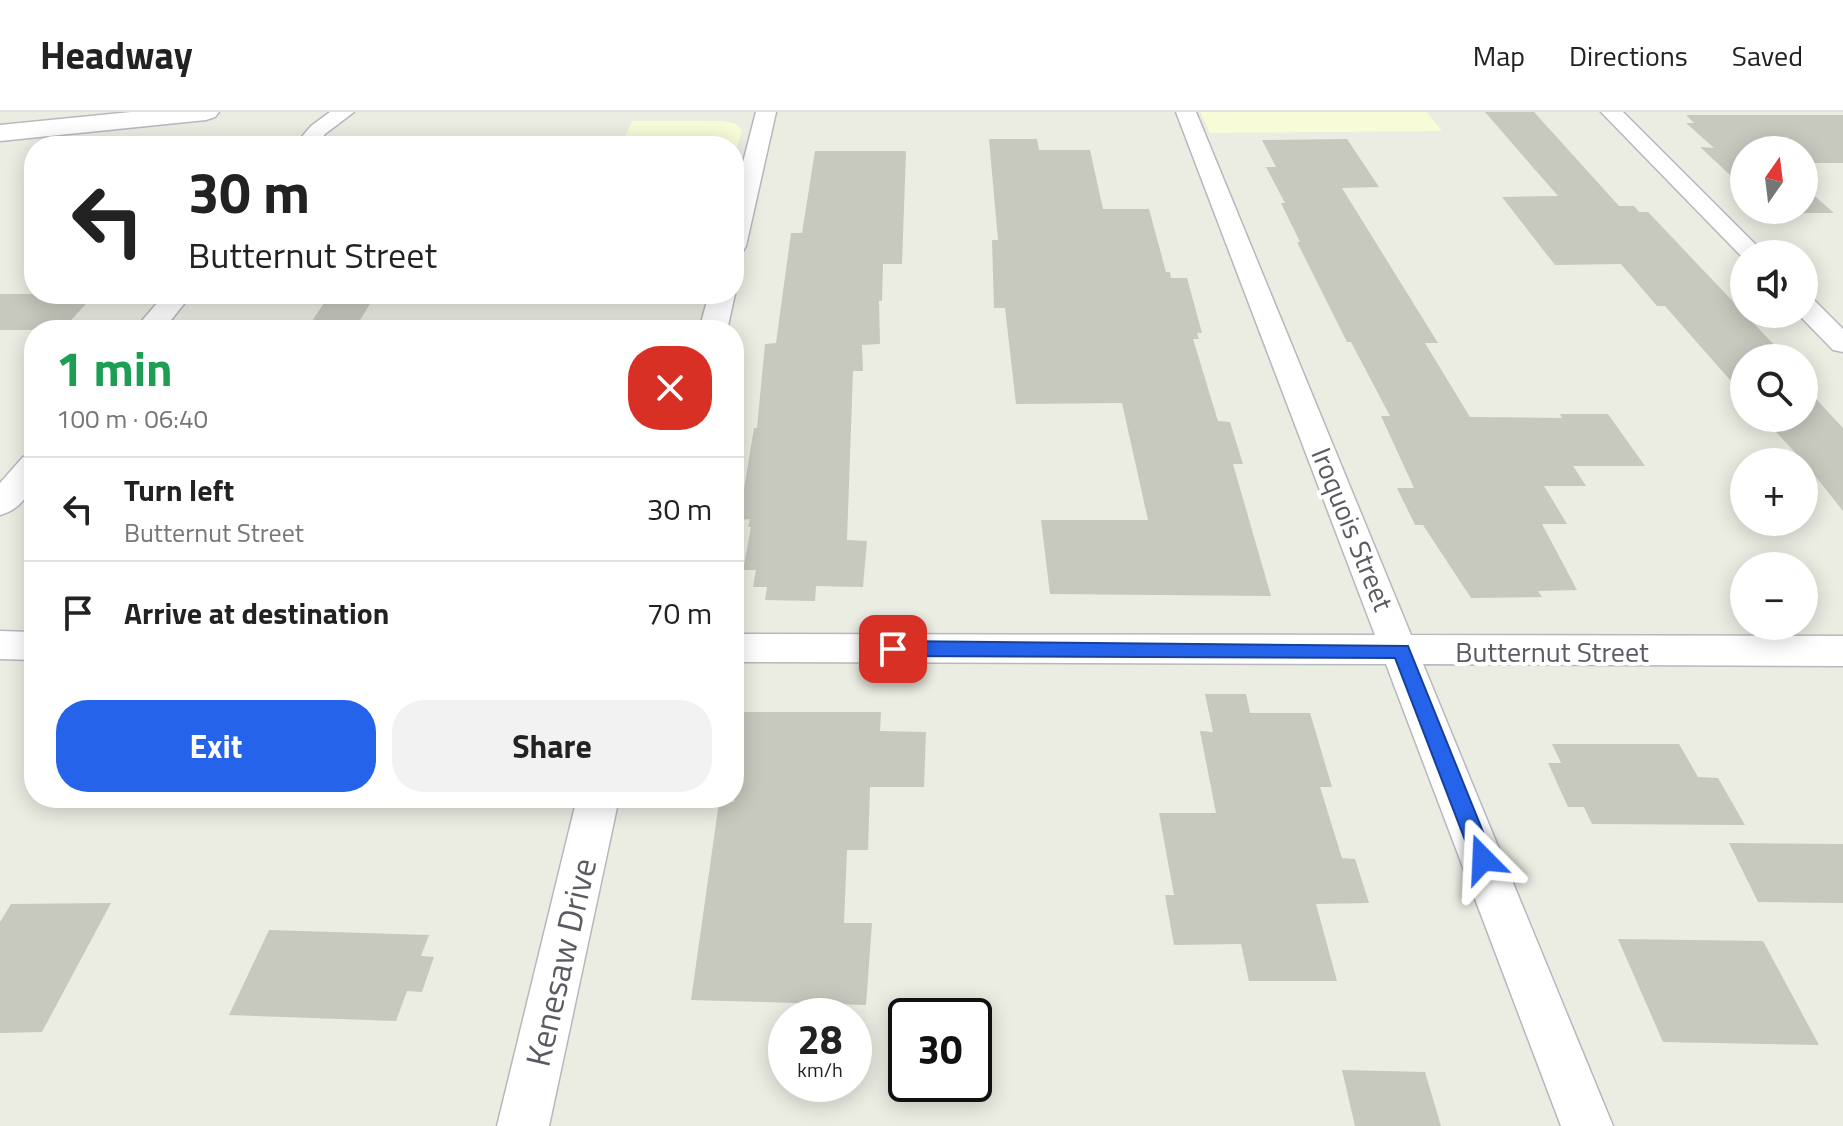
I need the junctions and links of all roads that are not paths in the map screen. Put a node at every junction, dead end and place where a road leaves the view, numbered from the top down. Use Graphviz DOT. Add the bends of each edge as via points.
graph roads {
  1 [pos="206,112"];
  2 [pos="344,112"];
  3 [pos="766,112"];
  4 [pos="1186,112"];
  5 [pos="1611,112"];
  6 [pos="0,133"];
  7 [pos="313,136"];
  8 [pos="744,204"];
  9 [pos="1739,240"];
  10 [pos="170,304"];
  11 [pos="1818,319"];
  12 [pos="157,320"];
  13 [pos="1843,344"];
  14 [pos="24,476"];
  15 [pos="0,504"];
  16 [pos="0,645"];
  17 [pos="24,646"];
  18 [pos="744,648"];
  19 [pos="1401,651"];
  20 [pos="1843,651"];
  21 [pos="596,808"];
  22 [pos="523,1126"];
  23 [pos="1587,1126"];
  1 -- 6 [label="street"];
  2 -- 7 [label="street"];
  3 -- 8 [label="street"];
  4 -- 19 [label="street, Iroquois Street"];
  5 -- 9 [label="street"];
  10 -- 12 [label="street"];
  11 -- 13 [label="street"];
  14 -- 15 [label="street"];
  16 -- 17 [label="street"];
  18 -- 19 [label="street, Butternut Street"];
  19 -- 20 [label="street, Butternut Street"];
  19 -- 23 [label="street, Iroquois Street"];
  21 -- 22 [label="street, Kenesaw Drive"];
}
